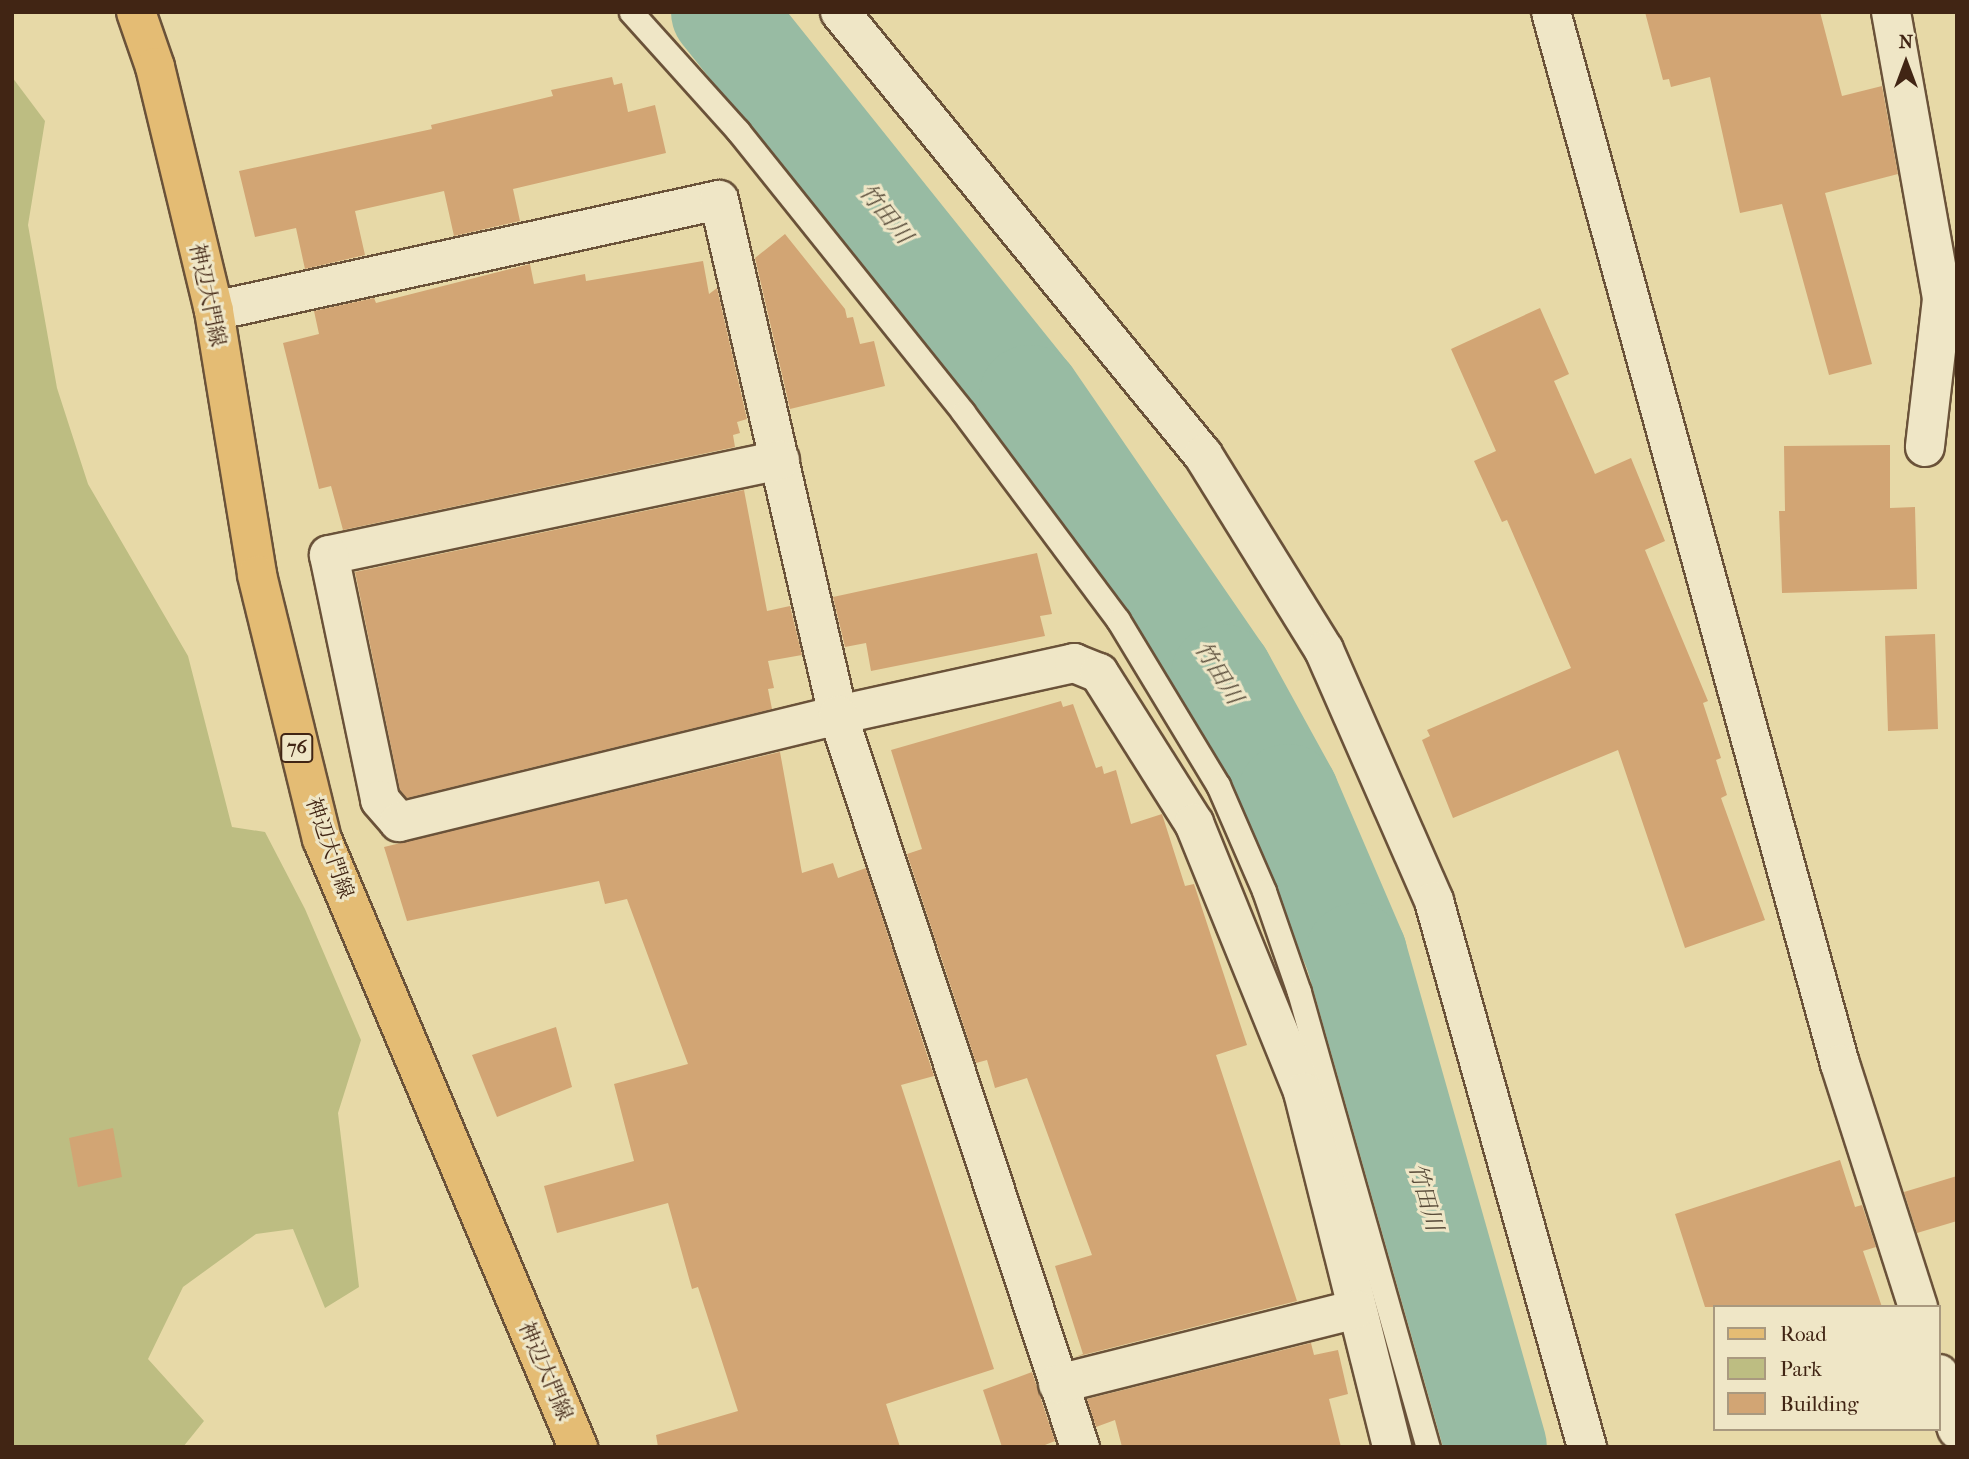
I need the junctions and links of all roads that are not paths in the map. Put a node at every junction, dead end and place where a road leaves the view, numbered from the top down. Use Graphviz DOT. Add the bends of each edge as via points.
graph roads {
  1 [pos="136,12"];
  2 [pos="631,12"];
  3 [pos="840,12"];
  4 [pos="1550,12"];
  5 [pos="1891,12"];
  6 [pos="214,312"];
  7 [pos="1925,447"];
  8 [pos="780,460"];
  9 [pos="838,715"];
  10 [pos="1917,1305"];
  11 [pos="1356,1309"];
  12 [pos="1941,1380"];
  13 [pos="1058,1384"];
  14 [pos="1957,1429"];
  15 [pos="578,1447"];
  16 [pos="1080,1447"];
  17 [pos="1392,1447"];
  18 [pos="1428,1447"];
  19 [pos="1587,1447"];
  1 -- 6 [label="main road, 神辺大門線 / 76" via="155,67"];
  2 -- 18 [label="lane" via="738,131 963,412 1118,620 1218,785 1264,891 1299,992"];
  3 -- 19 [label="street" via="1203,455 1324,650 1434,901"];
  4 -- 10 [label="street" via="1840,1064"];
  5 -- 7 [label="street" via="1941,299"];
  6 -- 8 [label="street" via="719,200"];
  6 -- 15 [label="main road, 神辺大門線 / 76" via="257,575 323,839"];
  8 -- 9 [label="street"];
  8 -- 9 [label="street" via="329,555 380,800 399,822"];
  9 -- 11 [label="street" via="1074,663 1099,673 1194,823 1205,848 1303,1092"];
  9 -- 13 [label="street"];
  11 -- 13 [label="street"];
  11 -- 17 [label="street"];
  12 -- 14 [label="street"];
  13 -- 16 [label="street"];
}
